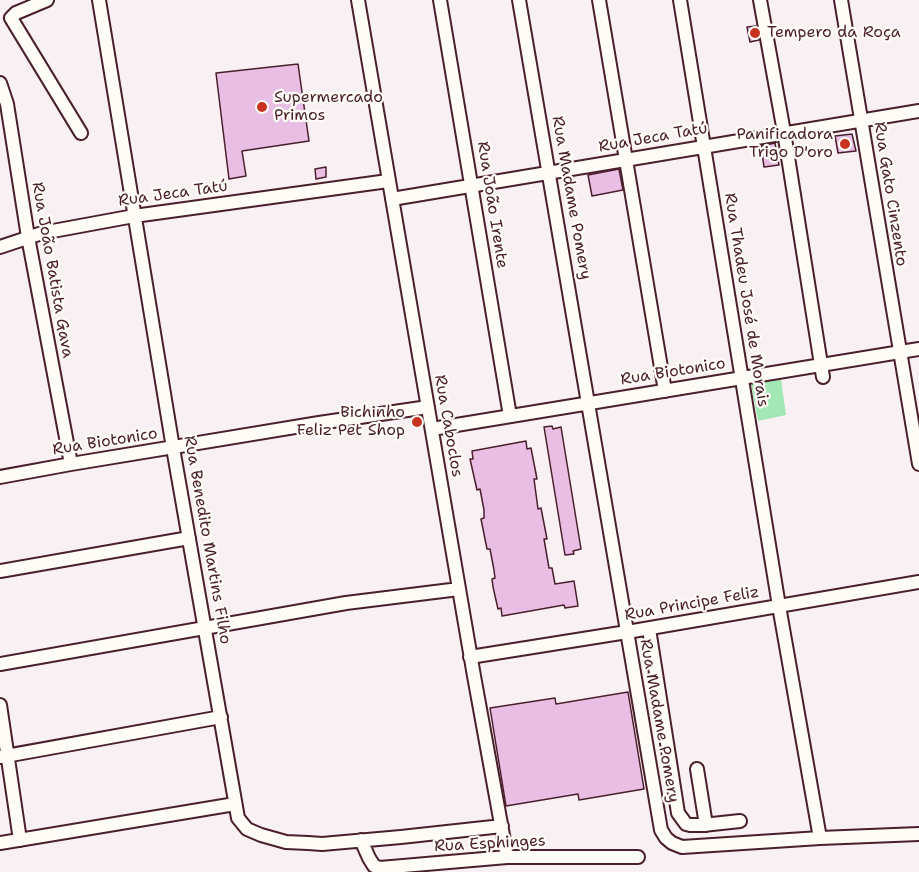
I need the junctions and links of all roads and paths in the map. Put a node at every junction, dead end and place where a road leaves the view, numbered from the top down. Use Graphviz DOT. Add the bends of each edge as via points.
graph roads {
  1 [pos="47,0"];
  2 [pos="99,0"];
  3 [pos="358,0"];
  4 [pos="440,0"];
  5 [pos="519,0"];
  6 [pos="599,0"];
  7 [pos="680,0"];
  8 [pos="760,0"];
  9 [pos="842,0"];
  10 [pos="0,83"];
  11 [pos="919,111"];
  12 [pos="862,119"];
  13 [pos="784,132"];
  14 [pos="81,133"];
  15 [pos="704,146"];
  16 [pos="626,159"];
  17 [pos="550,172"];
  18 [pos="388,181"];
  19 [pos="472,185"];
  20 [pos="392,199"];
  21 [pos="134,216"];
  22 [pos="28,237"];
  23 [pos="0,248"];
  24 [pos="919,349"];
  25 [pos="900,352"];
  26 [pos="822,371"];
  27 [pos="742,378"];
  28 [pos="665,391"];
  29 [pos="588,402"];
  30 [pos="428,407"];
  31 [pos="510,416"];
  32 [pos="432,429"];
  33 [pos="173,448"];
  34 [pos="71,464"];
  35 [pos="919,464"];
  36 [pos="0,477"];
  37 [pos="189,538"];
  38 [pos="0,571"];
  39 [pos="919,582"];
  40 [pos="459,589"];
  41 [pos="779,606"];
  42 [pos="205,627"];
  43 [pos="649,629"];
  44 [pos="627,632"];
  45 [pos="470,657"];
  46 [pos="0,663"];
  47 [pos="0,705"];
  48 [pos="221,717"];
  49 [pos="4,756"];
  50 [pos="697,770"];
  51 [pos="235,804"];
  52 [pos="740,821"];
  53 [pos="706,825"];
  54 [pos="501,826"];
  55 [pos="919,834"];
  56 [pos="820,838"];
  57 [pos="20,840"];
  58 [pos="361,840"];
  59 [pos="0,843"];
  60 [pos="507,857"];
  61 [pos="638,857"];
  1 -- 14 [label="street" via="11,18"];
  2 -- 21 [label="street, Rua Benedito Martins Filho"];
  3 -- 18 [label="street, Rua Caboclos"];
  4 -- 19 [label="street, Rua João Irente"];
  5 -- 17 [label="street, Rua Madame Pomery"];
  6 -- 16 [label="street"];
  7 -- 15 [label="street, Rua Thadeu José de Morais"];
  8 -- 13 [label="street"];
  9 -- 12 [label="street, Rua Gato Cinzento"];
  10 -- 22 [label="street, Rua João Batista Gava" via="7,104"];
  11 -- 12 [label="street, Rua Jeca Tatú"];
  12 -- 13 [label="street, Rua Jeca Tatú"];
  12 -- 25 [label="street, Rua Gato Cinzento"];
  13 -- 15 [label="street, Rua Jeca Tatú"];
  13 -- 26 [label="street"];
  15 -- 16 [label="street, Rua Jeca Tatú"];
  15 -- 27 [label="street, Rua Thadeu José de Morais"];
  16 -- 17 [label="street, Rua Jeca Tatú"];
  16 -- 28 [label="street"];
  17 -- 19 [label="street, Rua Jeca Tatú"];
  17 -- 29 [label="street, Rua Madame Pomery"];
  18 -- 20 [label="street, Rua Caboclos"];
  18 -- 21 [label="street, Rua Jeca Tatú"];
  19 -- 20 [label="street, Rua Jeca Tatú"];
  19 -- 31 [label="street, Rua João Irente"];
  20 -- 30 [label="street, Rua Caboclos"];
  21 -- 22 [label="street, Rua Jeca Tatú"];
  21 -- 33 [label="street, Rua Benedito Martins Filho"];
  22 -- 23 [label="street, Rua Jeca Tatú"];
  22 -- 34 [label="street, Rua João Batista Gava"];
  24 -- 25 [label="street, Rua Biotonico"];
  25 -- 26 [label="street, Rua Biotonico"];
  25 -- 35 [label="street, Rua Gato Cinzento"];
  26 -- 27 [label="street, Rua Biotonico"];
  27 -- 28 [label="street, Rua Biotonico"];
  27 -- 41 [label="street, Rua Thadeu José de Morais"];
  28 -- 29 [label="street, Rua Biotonico"];
  29 -- 31 [label="street, Rua Biotonico"];
  29 -- 44 [label="street, Rua Madame Pomery"];
  30 -- 32 [label="street, Rua Caboclos"];
  30 -- 33 [label="street, Rua Biotonico"];
  31 -- 32 [label="street, Rua Biotonico"];
  32 -- 40 [label="street, Rua Caboclos"];
  33 -- 34 [label="street, Rua Biotonico"];
  33 -- 37 [label="street, Rua Benedito Martins Filho"];
  34 -- 36 [label="street, Rua Biotonico"];
  37 -- 38 [label="street"];
  37 -- 42 [label="street, Rua Benedito Martins Filho"];
  39 -- 41 [label="street, Rua Principe Feliz"];
  40 -- 42 [label="street"];
  40 -- 45 [label="street, Rua Caboclos"];
  41 -- 43 [label="street, Rua Principe Feliz"];
  41 -- 56 [label="street, Rua Thadeu José de Morais"];
  42 -- 46 [label="street"];
  42 -- 48 [label="street, Rua Benedito Martins Filho"];
  43 -- 44 [label="street, Rua Principe Feliz"];
  43 -- 53 [label="street" via="678,813 686,824"];
  44 -- 45 [label="street, Rua Principe Feliz"];
  44 -- 56 [label="street, Rua Madame Pomery" via="661,830 666,838 682,847"];
  45 -- 54 [label="street, Rua Caboclos"];
  47 -- 49 [label="street"];
  48 -- 49 [label="street"];
  48 -- 51 [label="street, Rua Benedito Martins Filho"];
  49 -- 57 [label="street"];
  50 -- 53 [label="street"];
  51 -- 57 [label="street"];
  51 -- 58 [label="street, Rua Benedito Martins Filho" via="242,824 261,835 286,842"];
  52 -- 53 [label="street"];
  54 -- 58 [label="street, Rua Benedito Martins Filho"];
  54 -- 60 [label="street, Rua Caboclos"];
  55 -- 56 [label="street"];
  57 -- 59 [label="street"];
  58 -- 60 [label="street, Rua Esphinges" via="376,868"];
  60 -- 61 [label="street, Rua Esphinges"];
}
